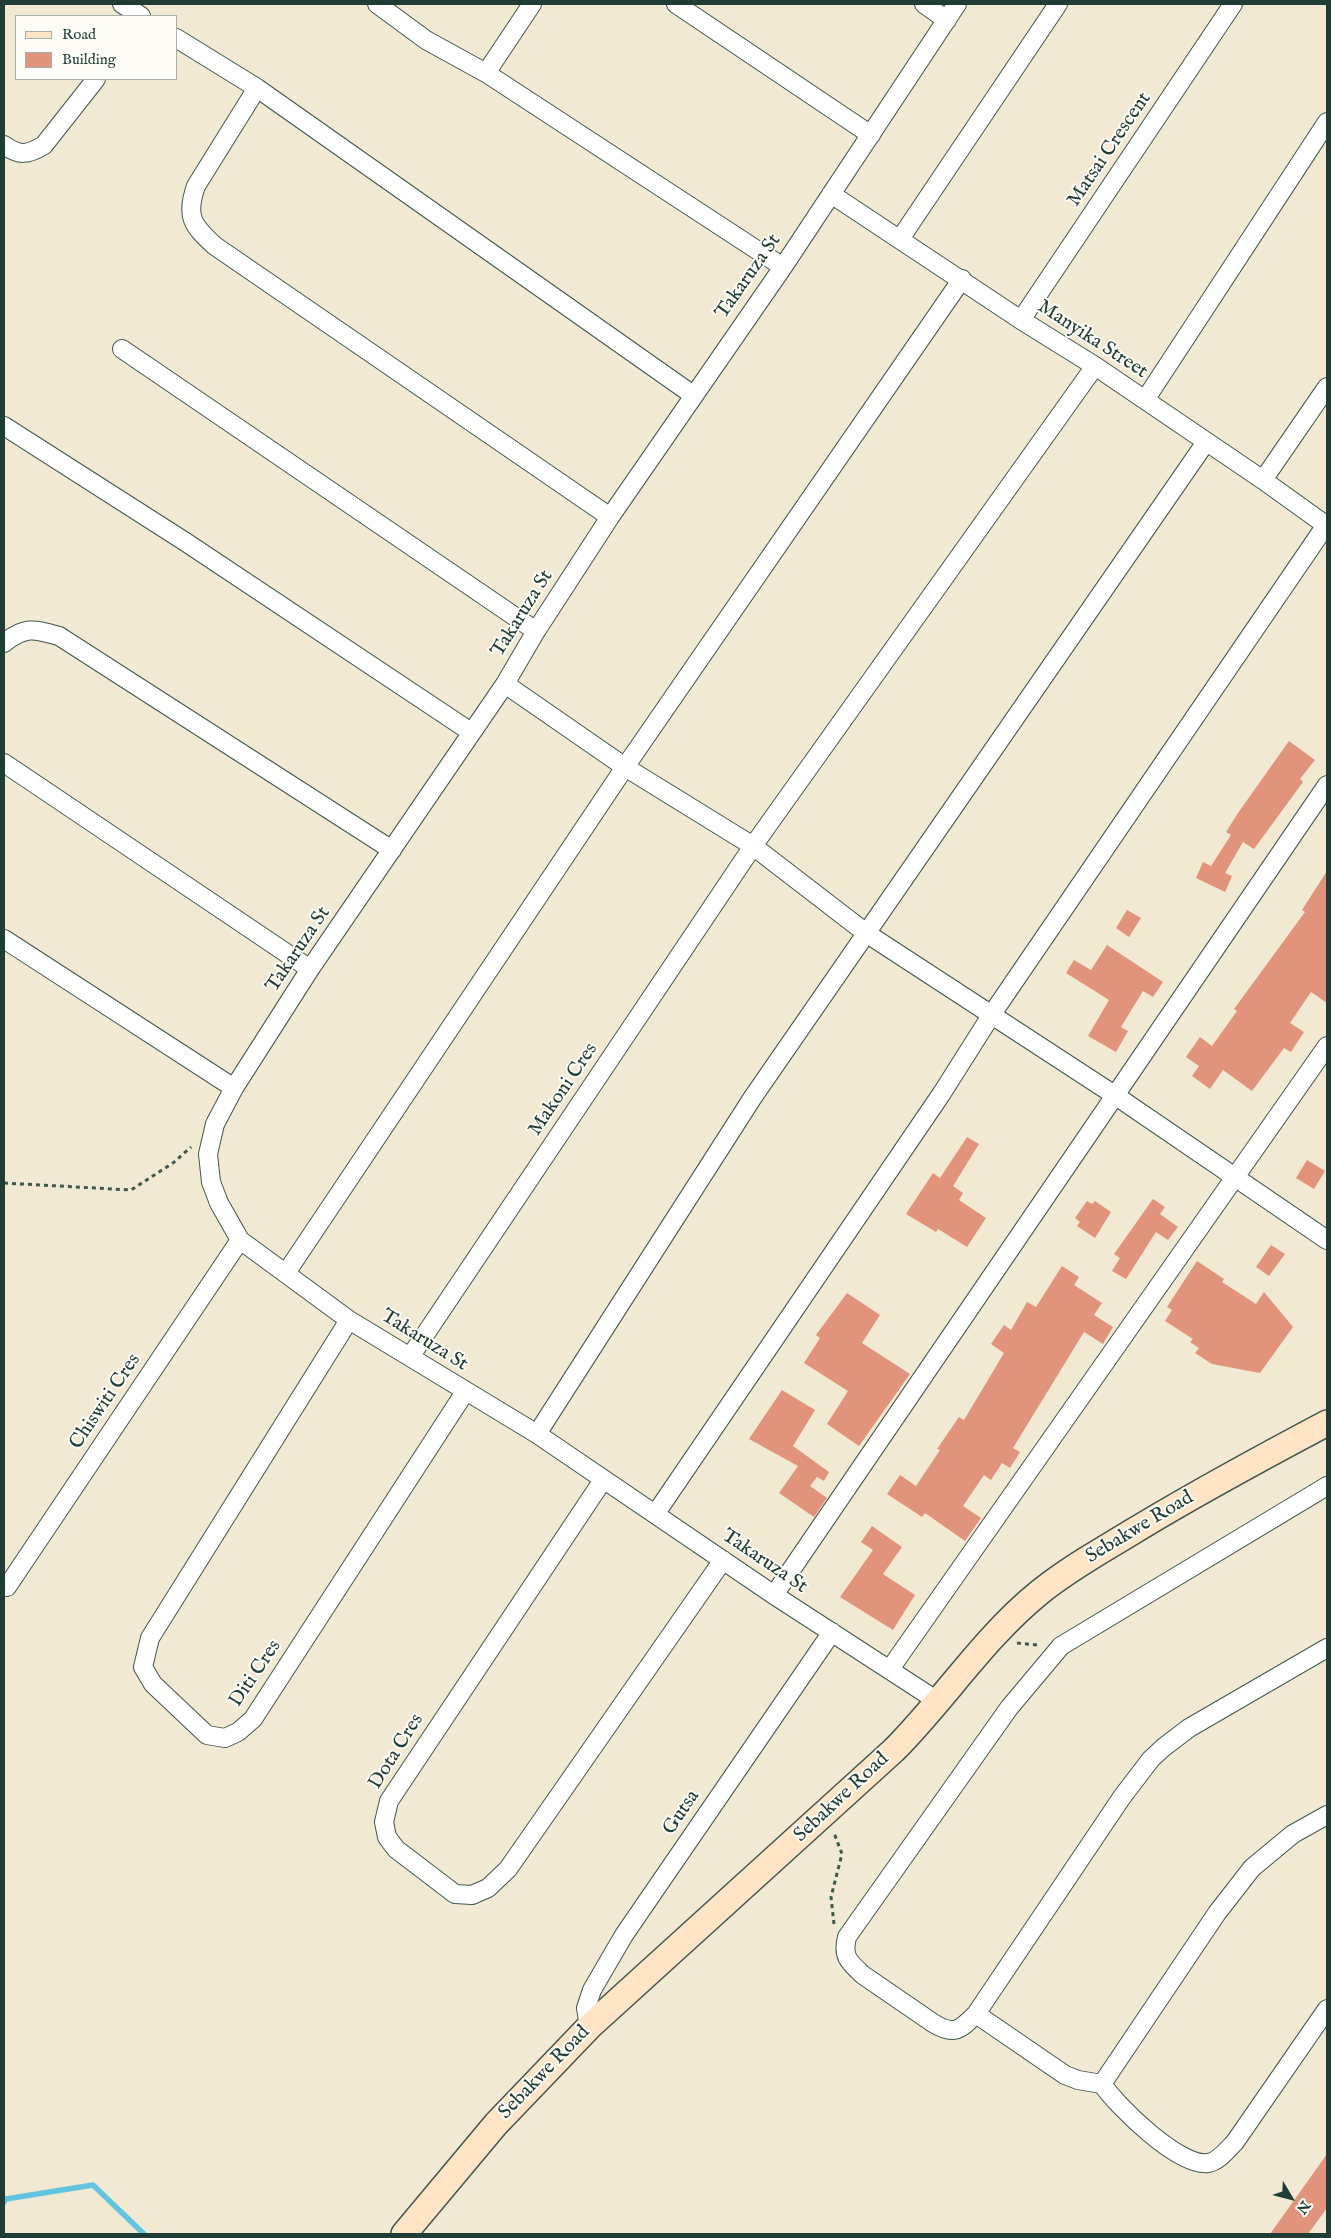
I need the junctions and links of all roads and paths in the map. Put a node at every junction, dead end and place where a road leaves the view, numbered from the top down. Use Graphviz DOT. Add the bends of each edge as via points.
graph roads {
  1 [pos="122,4"];
  2 [pos="376,4"];
  3 [pos="532,4"];
  4 [pos="676,4"];
  5 [pos="924,4"];
  6 [pos="957,4"];
  7 [pos="1058,4"];
  8 [pos="1233,4"];
  9 [pos="138,15"];
  10 [pos="947,20"];
  11 [pos="178,39"];
  12 [pos="486,73"];
  13 [pos="95,80"];
  14 [pos="257,88"];
  15 [pos="1327,122"];
  16 [pos="871,135"];
  17 [pos="4,145"];
  18 [pos="831,194"];
  19 [pos="900,239"];
  20 [pos="783,267"];
  21 [pos="962,279"];
  22 [pos="1021,320"];
  23 [pos="122,349"];
  24 [pos="1095,366"];
  25 [pos="1327,387"];
  26 [pos="693,395"];
  27 [pos="1145,400"];
  28 [pos="4,426"];
  29 [pos="1206,442"];
  30 [pos="1263,480"];
  31 [pos="610,517"];
  32 [pos="1327,526"];
  33 [pos="536,631"];
  34 [pos="4,643"];
  35 [pos="506,684"];
  36 [pos="471,732"];
  37 [pos="4,763"];
  38 [pos="625,767"];
  39 [pos="1327,785"];
  40 [pos="753,846"];
  41 [pos="392,850"];
  42 [pos="866,932"];
  43 [pos="4,938"];
  44 [pos="310,969"];
  45 [pos="992,1014"];
  46 [pos="1327,1046"];
  47 [pos="234,1088"];
  48 [pos="1116,1096"];
  49 [pos="215,1124"];
  50 [pos="1237,1177"];
  51 [pos="4,1184"];
  52 [pos="240,1240"];
  53 [pos="1327,1240"];
  54 [pos="286,1273"];
  55 [pos="349,1320"];
  56 [pos="410,1357"];
  57 [pos="465,1392"];
  58 [pos="1327,1423"];
  59 [pos="537,1434"];
  60 [pos="603,1480"];
  61 [pos="1327,1486"];
  62 [pos="656,1513"];
  63 [pos="723,1560"];
  64 [pos="8,1587"];
  65 [pos="774,1595"];
  66 [pos="832,1632"];
  67 [pos="989,1642"];
  68 [pos="1061,1646"];
  69 [pos="1327,1648"];
  70 [pos="890,1669"];
  71 [pos="939,1702"];
  72 [pos="826,1813"];
  73 [pos="1327,1815"];
  74 [pos="847,1937"];
  75 [pos="1327,2009"];
  76 [pos="976,2014"];
  77 [pos="588,2027"];
  78 [pos="1102,2084"];
  79 [pos="404,2234"];
  1 -- 9 [label="street"];
  2 -- 12 [label="street" via="426,40"];
  3 -- 12 [label="street"];
  4 -- 16 [label="street"];
  5 -- 10 [label="street"];
  6 -- 10 [label="street, Takaruza St"];
  7 -- 19 [label="street"];
  8 -- 22 [label="street, Matsai Crescent"];
  10 -- 16 [label="street, Takaruza St"];
  11 -- 14 [label="street"];
  12 -- 20 [label="street"];
  13 -- 17 [label="street" via="36,151 15,153"];
  14 -- 26 [label="street"];
  14 -- 31 [label="street" via="196,186 191,200 191,216 197,230 215,246"];
  15 -- 27 [label="street"];
  16 -- 18 [label="street, Takaruza St"];
  18 -- 19 [label="street, Manyika Street"];
  18 -- 20 [label="street, Takaruza St"];
  19 -- 21 [label="street, Manyika Street"];
  20 -- 26 [label="street, Takaruza St"];
  21 -- 22 [label="street, Manyika Street"];
  21 -- 38 [label="street"];
  22 -- 24 [label="street, Manyika Street"];
  23 -- 33 [label="street"];
  24 -- 27 [label="street, Manyika Street"];
  24 -- 40 [label="street, Makoni Cres"];
  25 -- 30 [label="street"];
  26 -- 31 [label="street, Takaruza St"];
  27 -- 29 [label="street, Manyika Street"];
  28 -- 36 [label="street"];
  29 -- 30 [label="street, Manyika Street"];
  29 -- 42 [label="street"];
  30 -- 32 [label="street, Manyika Street"];
  31 -- 33 [label="street, Takaruza St"];
  32 -- 45 [label="street"];
  33 -- 35 [label="street, Takaruza St"];
  34 -- 41 [label="street" via="17,632 39,630 59,636"];
  35 -- 36 [label="street, Takaruza St"];
  35 -- 38 [label="street"];
  36 -- 41 [label="street, Takaruza St"];
  37 -- 44 [label="street"];
  38 -- 40 [label="street"];
  38 -- 54 [label="street"];
  39 -- 48 [label="street"];
  40 -- 42 [label="street"];
  40 -- 56 [label="street, Makoni Cres"];
  41 -- 44 [label="street, Takaruza St"];
  42 -- 45 [label="street"];
  42 -- 59 [label="street" via="752,1097"];
  43 -- 47 [label="street"];
  44 -- 47 [label="street, Takaruza St"];
  45 -- 48 [label="street"];
  45 -- 62 [label="street" via="942,1093"];
  46 -- 50 [label="street"];
  47 -- 49 [label="street, Takaruza St"];
  48 -- 50 [label="street"];
  48 -- 65 [label="street"];
  49 -- 51 [label="path" via="173,1163 131,1190"];
  49 -- 52 [label="street, Takaruza St" via="208,1154 211,1182"];
  50 -- 53 [label="street"];
  50 -- 70 [label="street"];
  52 -- 54 [label="street, Takaruza St"];
  52 -- 64 [label="street, Chiswiti Cres"];
  54 -- 55 [label="street, Takaruza St"];
  55 -- 56 [label="street, Takaruza St"];
  55 -- 57 [label="street, Diti Cres" via="150,1638 143,1667 153,1684 207,1735 225,1738 253,1720"];
  56 -- 57 [label="street, Takaruza St"];
  57 -- 59 [label="street, Takaruza St"];
  58 -- 67 [label="street, Sebakwe Road" via="1186,1499 1078,1564 1039,1592"];
  59 -- 60 [label="street, Takaruza St"];
  60 -- 62 [label="street, Takaruza St"];
  60 -- 63 [label="street, Dota Cres" via="389,1801 384,1822 386,1837 396,1850 454,1894 472,1895 488,1888 508,1869"];
  61 -- 68 [label="street"];
  62 -- 63 [label="street, Takaruza St"];
  63 -- 65 [label="street, Takaruza St"];
  65 -- 66 [label="street, Takaruza St"];
  66 -- 70 [label="street, Takaruza St"];
  66 -- 77 [label="street, Gutsa" via="620,1942 592,1990 586,2008"];
  67 -- 68 [label="path"];
  67 -- 71 [label="street, Sebakwe Road"];
  68 -- 74 [label="street" via="1009,1708"];
  69 -- 76 [label="street" via="1189,1728 1151,1759"];
  70 -- 71 [label="street, Takaruza St"];
  71 -- 72 [label="street, Sebakwe Road"];
  72 -- 74 [label="path" via="842,1854 831,1897 835,1930"];
  72 -- 77 [label="street, Sebakwe Road"];
  73 -- 78 [label="street" via="1294,1834 1252,1868 1217,1913"];
  74 -- 76 [label="street" via="846,1958 863,1975 943,2029 954,2031 962,2028"];
  75 -- 78 [label="street" via="1234,2142 1220,2157 1208,2163 1192,2161 1177,2154 1126,2113"];
  76 -- 78 [label="street" via="1065,2075"];
  77 -- 79 [label="street, Sebakwe Road" via="496,2124"];
}
